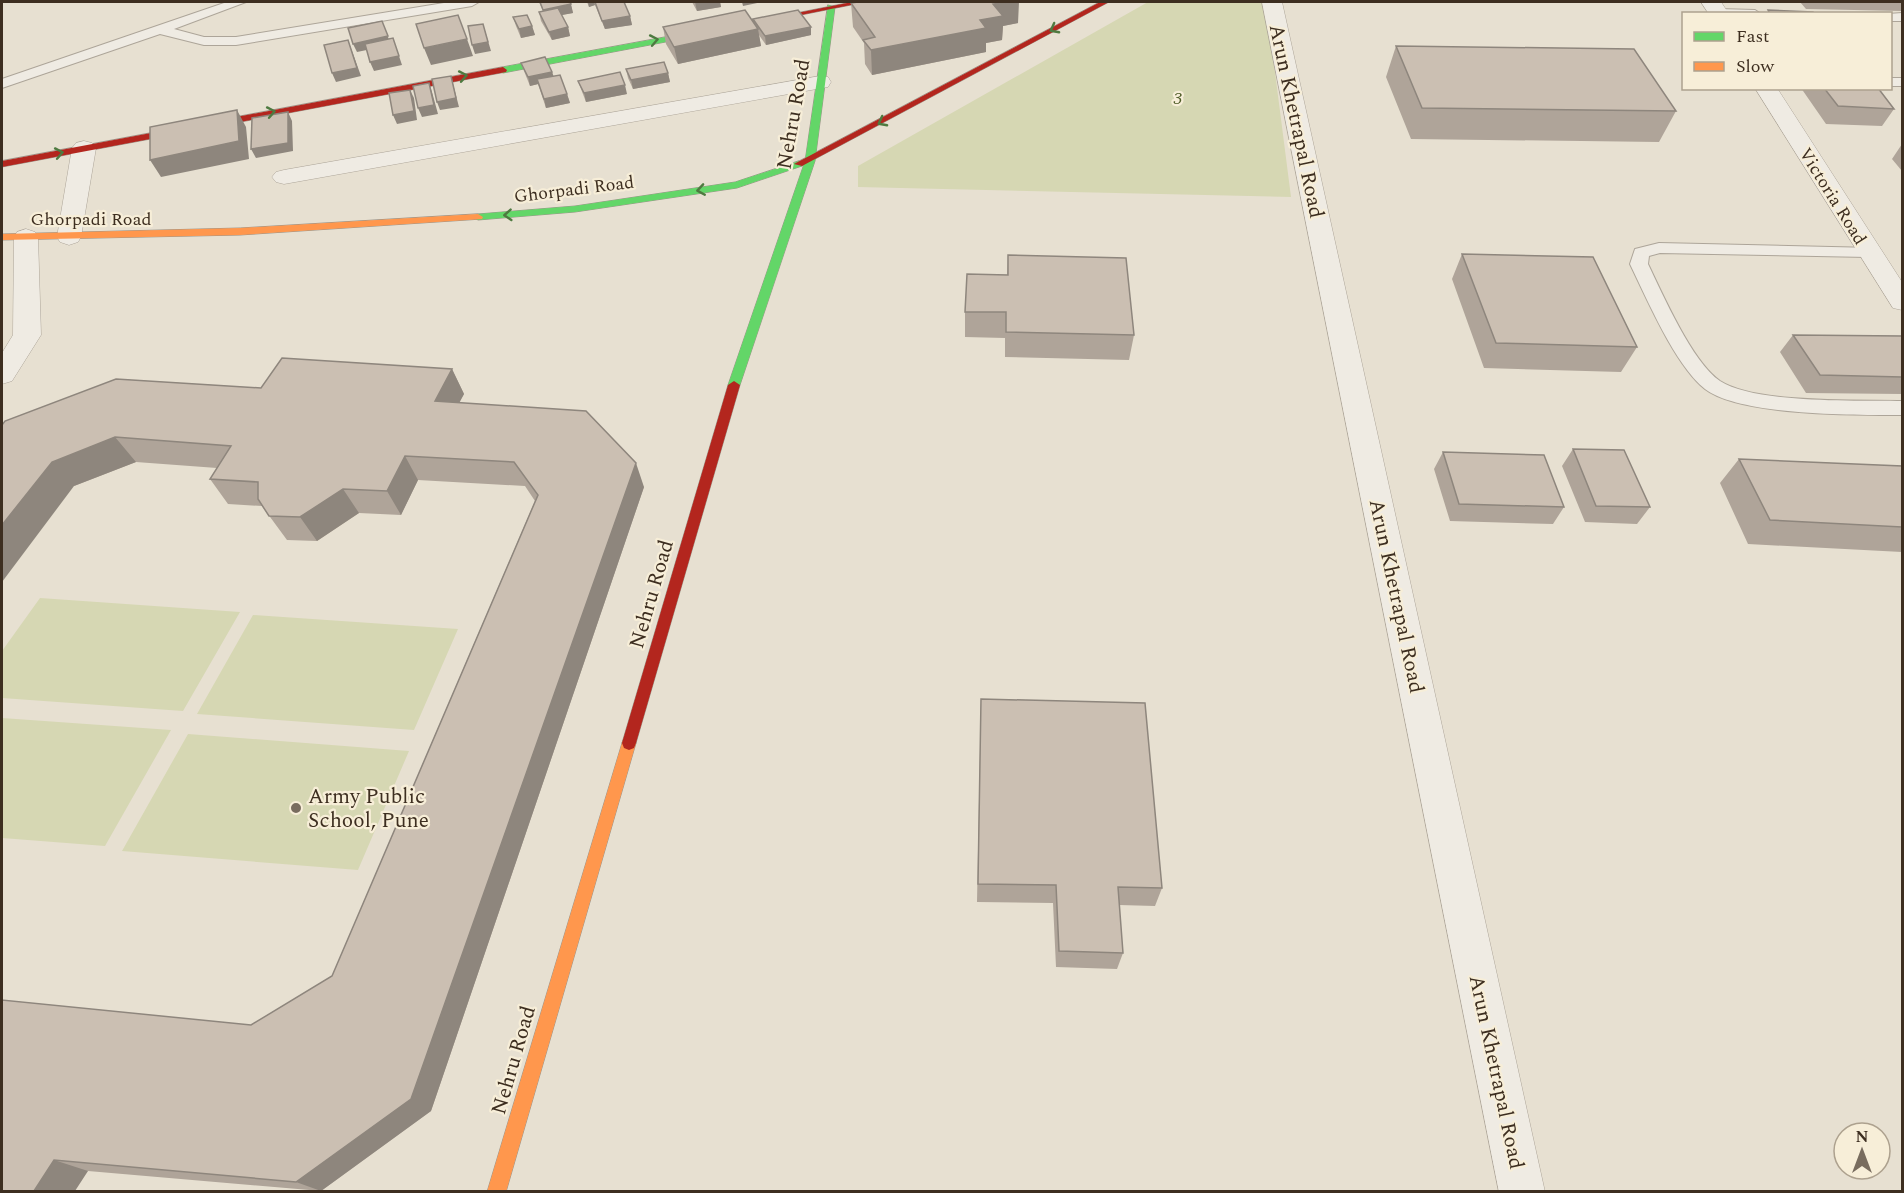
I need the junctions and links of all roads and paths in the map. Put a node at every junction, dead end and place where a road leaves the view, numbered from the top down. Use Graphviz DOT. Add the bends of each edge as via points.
graph roads {
  1 [pos="239,2"];
  2 [pos="472,2"];
  3 [pos="862,2"];
  4 [pos="1105,2"];
  5 [pos="1272,2"];
  6 [pos="831,7"];
  7 [pos="1716,9"];
  8 [pos="1739,12"];
  9 [pos="158,29"];
  10 [pos="820,82"];
  11 [pos="2,84"];
  12 [pos="1767,90"];
  13 [pos="84,148"];
  14 [pos="810,161"];
  15 [pos="2,164"];
  16 [pos="284,177"];
  17 [pos="14,237"];
  18 [pos="69,237"];
  19 [pos="1868,252"];
  20 [pos="1902,302"];
  21 [pos="2,374"];
  22 [pos="1902,408"];
  23 [pos="496,1191"];
  24 [pos="1522,1191"];
  1 -- 9 [label="lane"];
  2 -- 9 [label="lane" via="236,41 204,41"];
  3 -- 6 [label="main road"];
  4 -- 14 [label="main road, Ghorpadi Road, one-way"];
  5 -- 24 [label="street, Arun Khetrapal Road"];
  6 -- 10 [label="main road, Nehru Road"];
  13 -- 6 [label="main road, one-way"];
  7 -- 8 [label="lane"];
  9 -- 11 [label="lane"];
  10 -- 14 [label="main road, Nehru Road"];
  10 -- 16 [label="street"];
  12 -- 19 [label="street, Victoria Road"];
  15 -- 13 [label="main road, one-way"];
  13 -- 18 [label="street"];
  14 -- 18 [label="main road, Ghorpadi Road, one-way" via="737,185 575,210 310,230"];
  14 -- 23 [label="main road, Nehru Road" via="731,397"];
  17 -- 18 [label="main road, Ghorpadi Road"];
  17 -- 21 [label="street" via="27,335"];
  19 -- 20 [label="street, Victoria Road"];
  19 -- 22 [label="lane" via="1659,248 1641,253 1639,264 1699,371 1714,386 1765,400"];
}
